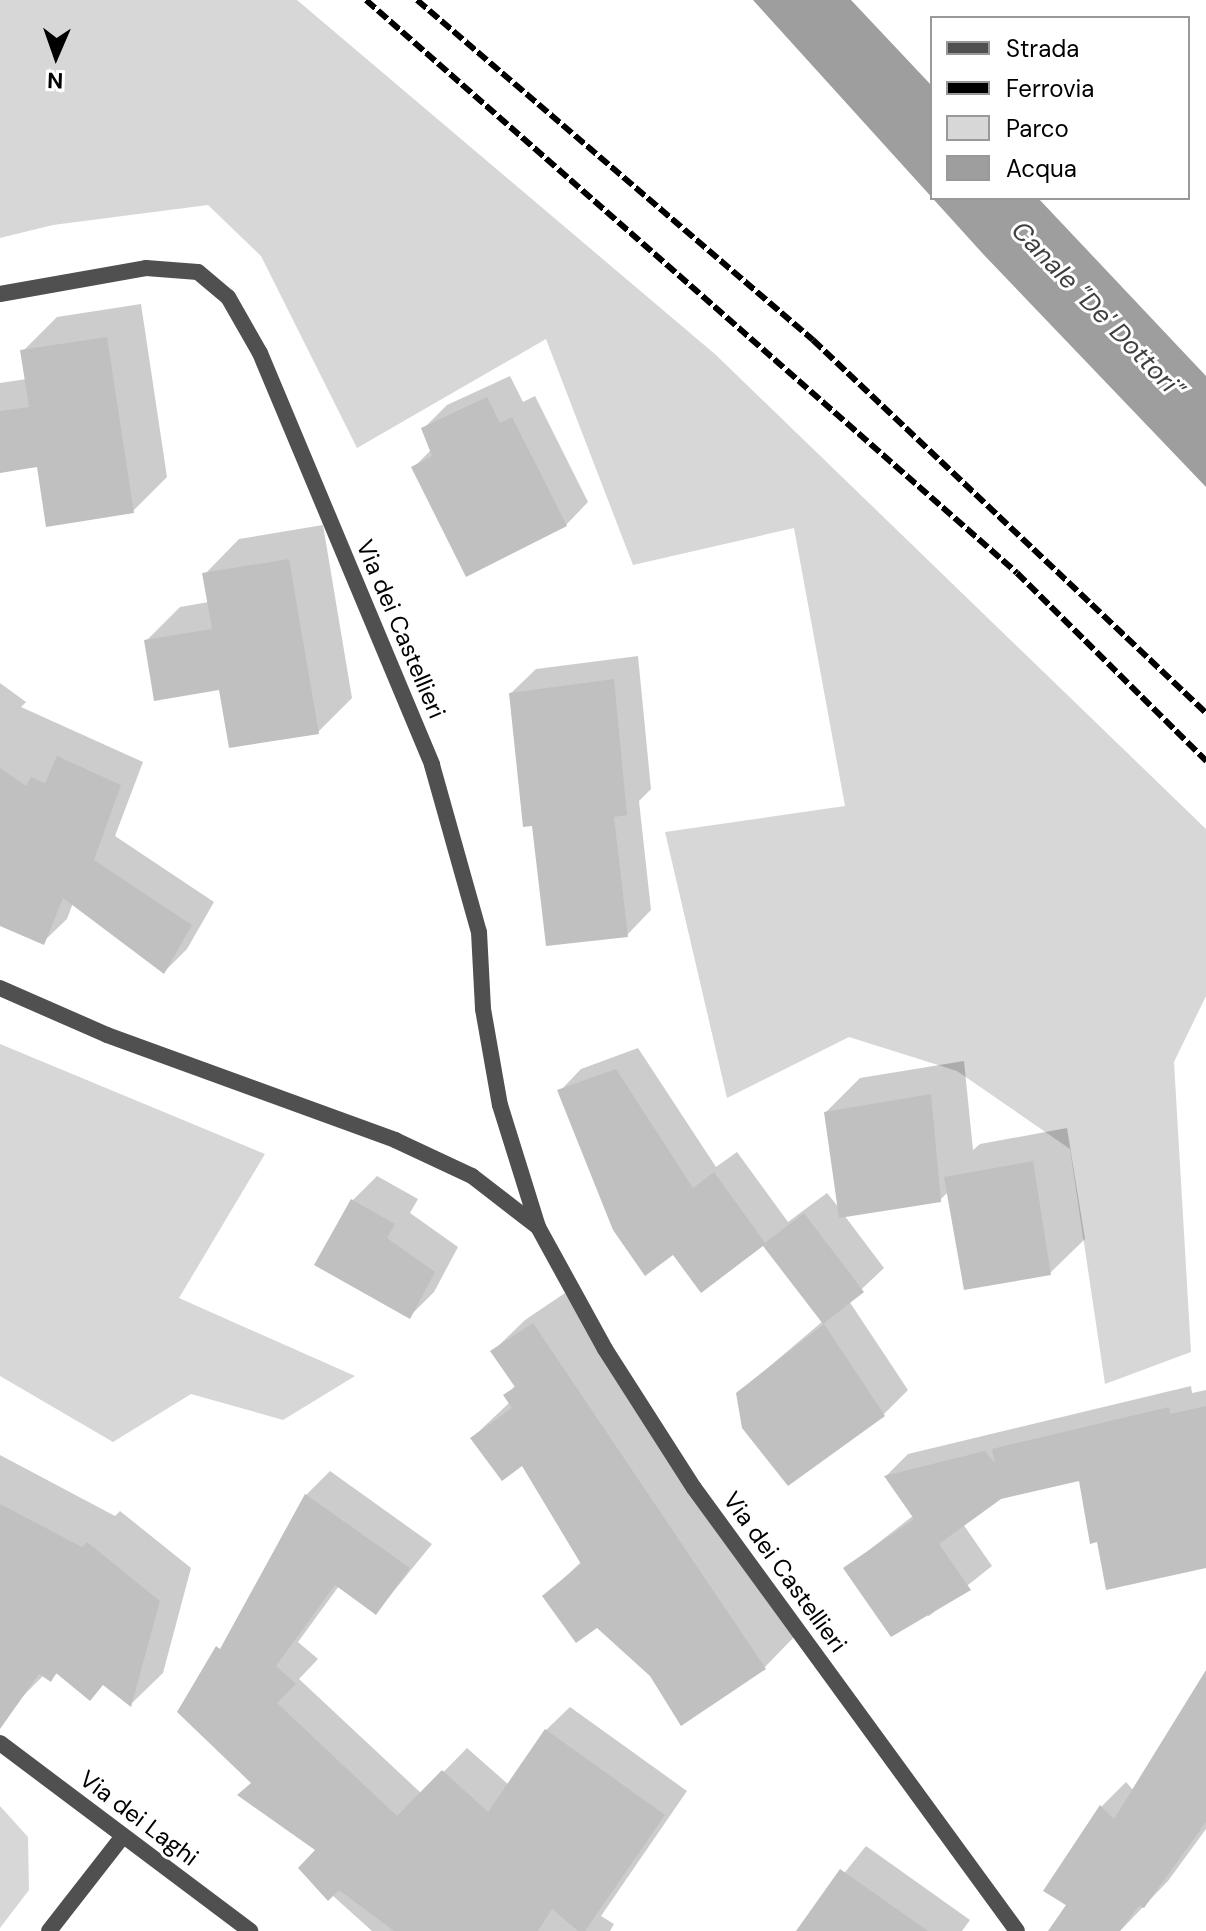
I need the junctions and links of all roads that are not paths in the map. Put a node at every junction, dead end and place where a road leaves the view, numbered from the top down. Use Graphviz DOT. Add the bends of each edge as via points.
graph roads {
  1 [pos="0,294"];
  2 [pos="0,988"];
  3 [pos="538,1227"];
  4 [pos="0,1743"];
  5 [pos="123,1836"];
  6 [pos="49,1931"];
  7 [pos="250,1931"];
  8 [pos="1017,1931"];
  1 -- 3 [label="street, Via dei Castellieri" via="146,268 198,272 228,297 260,353 432,765 479,932 483,1009 500,1105"];
  2 -- 3 [label="street, Via dei Castellieri" via="107,1035 395,1140 472,1176"];
  3 -- 8 [label="street, Via dei Castellieri" via="605,1349 694,1488"];
  4 -- 5 [label="street, Via dei Laghi"];
  5 -- 6 [label="street"];
  5 -- 7 [label="street, Via dei Laghi"];
}
